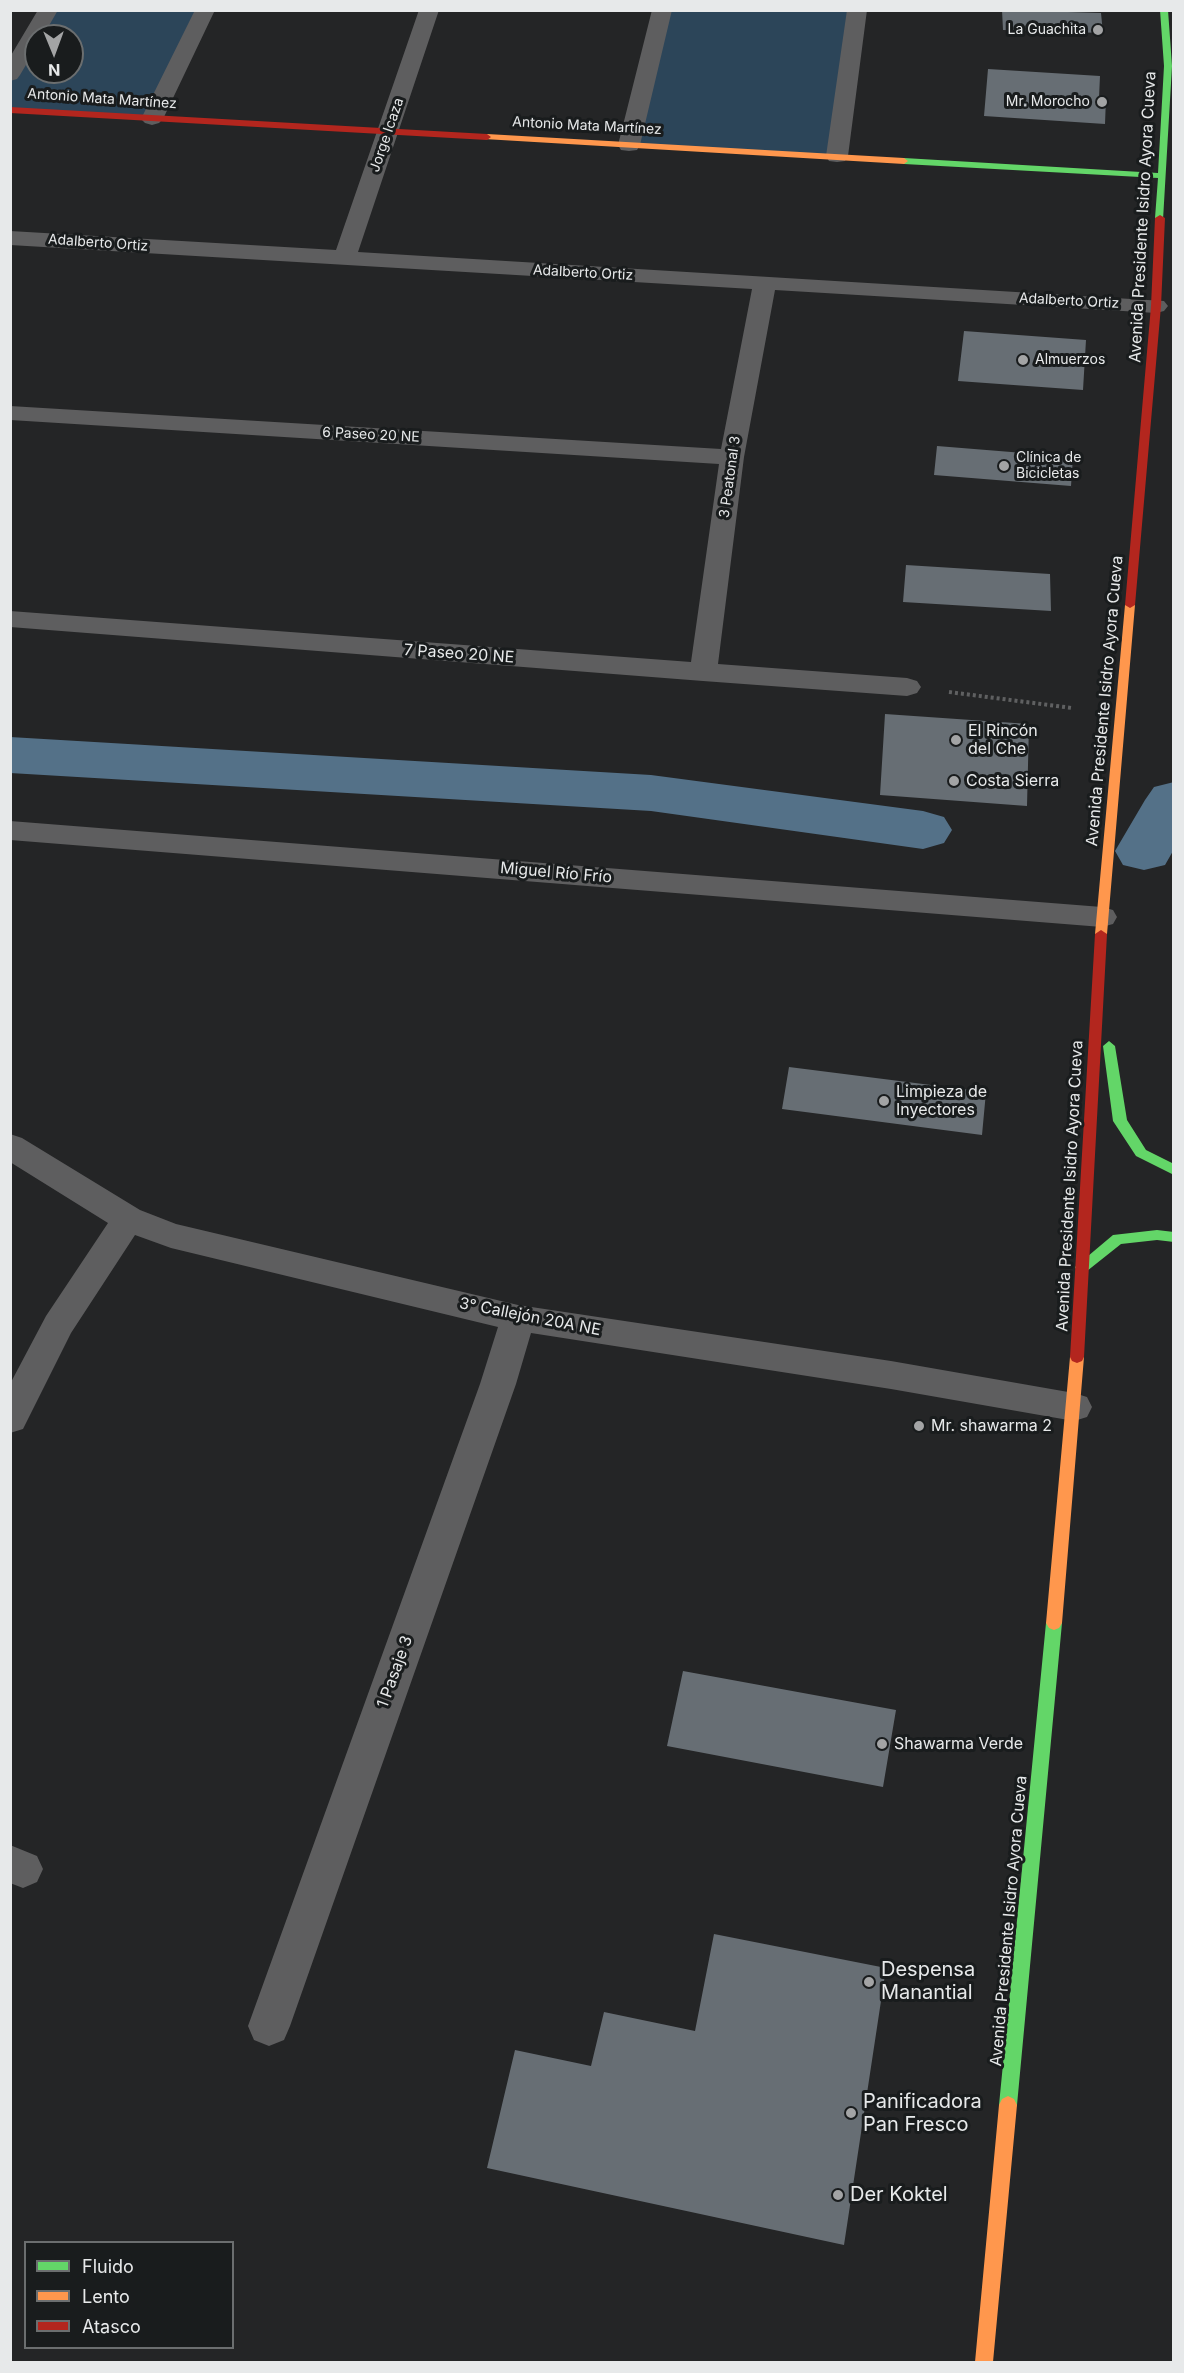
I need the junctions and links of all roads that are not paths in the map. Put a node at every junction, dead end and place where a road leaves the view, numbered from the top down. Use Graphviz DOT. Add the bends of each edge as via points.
graph roads {
  1 [pos="48,10"];
  2 [pos="205,10"];
  3 [pos="429,10"];
  4 [pos="662,10"];
  5 [pos="857,10"];
  6 [pos="1164,10"];
  7 [pos="10,75"];
  8 [pos="10,110"];
  9 [pos="152,119"];
  10 [pos="389,131"];
  11 [pos="629,145"];
  12 [pos="837,156"];
  13 [pos="1162,176"];
  14 [pos="10,238"];
  15 [pos="344,259"];
  16 [pos="765,283"];
  17 [pos="1156,306"];
  18 [pos="10,413"];
  19 [pos="732,457"];
  20 [pos="10,619"];
  21 [pos="703,673"];
  22 [pos="907,687"];
  23 [pos="10,830"];
  24 [pos="1102,917"];
  25 [pos="1099,982"];
  26 [pos="10,1146"];
  27 [pos="1173,1170"];
  28 [pos="128,1219"];
  29 [pos="1173,1237"];
  30 [pos="1082,1266"];
  31 [pos="518,1318"];
  32 [pos="1074,1407"];
  33 [pos="10,1419"];
  34 [pos="269,2026"];
  35 [pos="984,2362"];
  1 -- 7 [label="street"];
  2 -- 9 [label="street"];
  3 -- 10 [label="street, Jorge Icaza"];
  4 -- 11 [label="street"];
  5 -- 12 [label="street"];
  6 -- 13 [label="main road, Avenida Presidente Isidro Ayora Cueva" via="1168,66"];
  8 -- 9 [label="main road, Antonio Mata Martínez"];
  9 -- 10 [label="main road, Antonio Mata Martínez"];
  10 -- 11 [label="main road, Antonio Mata Martínez"];
  10 -- 15 [label="street, Jorge Icaza"];
  11 -- 12 [label="main road, Antonio Mata Martínez"];
  12 -- 13 [label="main road, Antonio Mata Martínez"];
  13 -- 17 [label="main road, Avenida Presidente Isidro Ayora Cueva"];
  14 -- 15 [label="street, Adalberto Ortiz"];
  15 -- 16 [label="street, Adalberto Ortiz"];
  16 -- 17 [label="street, Adalberto Ortiz"];
  16 -- 19 [label="street, 3 Peatonal 3"];
  17 -- 24 [label="main road, Avenida Presidente Isidro Ayora Cueva"];
  18 -- 19 [label="street, 6 Paseo 20 NE"];
  19 -- 21 [label="street, 3 Peatonal 3"];
  20 -- 21 [label="street, 7 Paseo 20 NE"];
  21 -- 22 [label="street, 7 Paseo 20 NE"];
  23 -- 24 [label="street, Miguel Río Frío"];
  24 -- 25 [label="main road, Avenida Presidente Isidro Ayora Cueva"];
  25 -- 27 [label="main road" via="1120,1121 1141,1153"];
  25 -- 30 [label="main road, Avenida Presidente Isidro Ayora Cueva"];
  26 -- 28 [label="street, 3° Callejón 20A NE"];
  28 -- 31 [label="street, 3° Callejón 20A NE" via="171,1236"];
  28 -- 33 [label="street" via="58,1326"];
  29 -- 30 [label="main road" via="1157,1234 1119,1239"];
  30 -- 32 [label="main road, Avenida Presidente Isidro Ayora Cueva"];
  31 -- 32 [label="street, 3° Callejón 20A NE"];
  31 -- 34 [label="street, 1 Pasaje 3"];
  32 -- 35 [label="main road, Avenida Presidente Isidro Ayora Cueva"];
}
